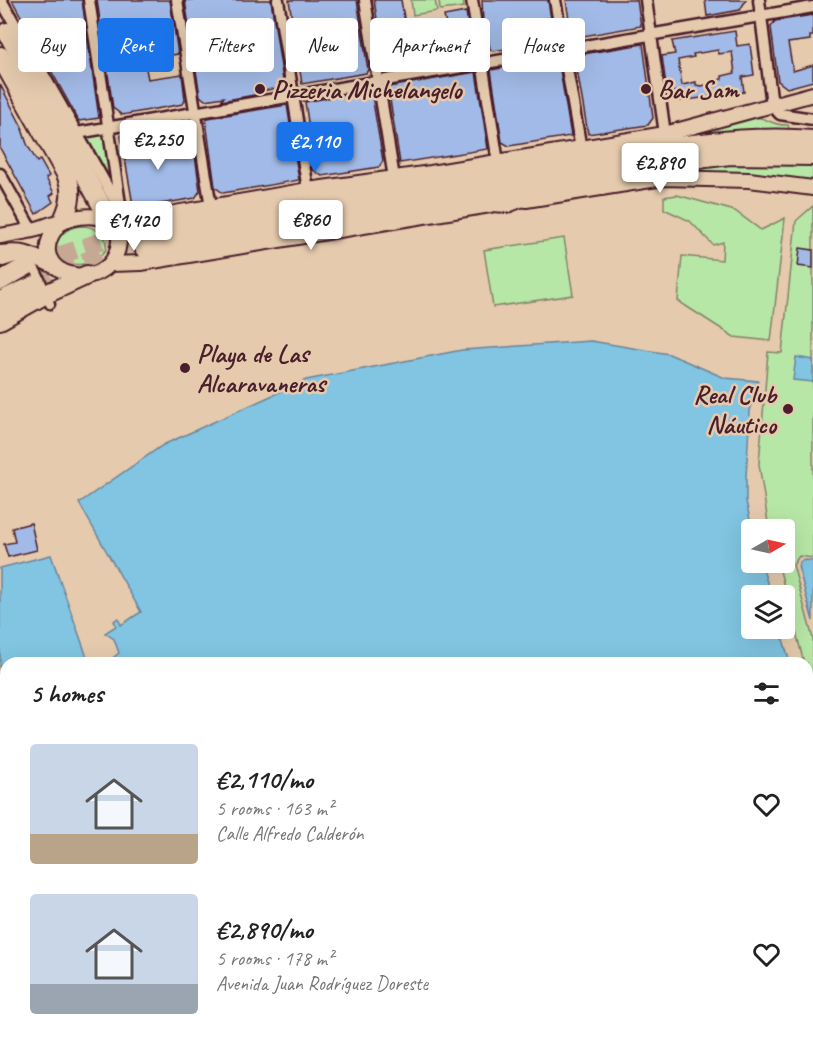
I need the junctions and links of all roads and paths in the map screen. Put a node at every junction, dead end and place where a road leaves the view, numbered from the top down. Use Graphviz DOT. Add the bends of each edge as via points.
graph roads {
  1 [pos="1,0"];
  2 [pos="89,0"];
  3 [pos="177,0"];
  4 [pos="278,0"];
  5 [pos="365,0"];
  6 [pos="472,0"];
  7 [pos="555,0"];
  8 [pos="646,0"];
  9 [pos="759,0"];
  10 [pos="813,7"];
  11 [pos="761,16"];
  12 [pos="475,18"];
  13 [pos="558,18"];
  14 [pos="7,32"];
  15 [pos="651,35"];
  16 [pos="585,46"];
  17 [pos="0,56"];
  18 [pos="433,72"];
  19 [pos="483,72"];
  20 [pos="568,72"];
  21 [pos="378,81"];
  22 [pos="813,94"];
  23 [pos="293,96"];
  24 [pos="772,105"];
  25 [pos="195,113"];
  26 [pos="813,119"];
  27 [pos="109,127"];
  28 [pos="77,133"];
  29 [pos="665,134"];
  30 [pos="813,140"];
  31 [pos="581,149"];
  32 [pos="813,156"];
  33 [pos="493,167"];
  34 [pos="0,174"];
  35 [pos="394,178"];
  36 [pos="568,179"];
  37 [pos="434,186"];
  38 [pos="813,188"];
  39 [pos="308,190"];
  40 [pos="507,203"];
  41 [pos="211,207"];
  42 [pos="63,220"];
  43 [pos="118,221"];
  44 [pos="34,230"];
  45 [pos="144,233"];
  46 [pos="0,236"];
  47 [pos="2,257"];
  48 [pos="111,264"];
  49 [pos="27,266"];
  50 [pos="54,266"];
  51 [pos="87,275"];
  52 [pos="0,281"];
  53 [pos="43,294"];
  54 [pos="0,301"];
  55 [pos="0,320"];
  1 -- 28 [label="street"];
  2 -- 27 [label="street"];
  3 -- 25 [label="street"];
  4 -- 23 [label="street"];
  5 -- 21 [label="street"];
  6 -- 12 [label="street"];
  7 -- 13 [label="street"];
  8 -- 15 [label="street"];
  9 -- 11 [label="street"];
  10 -- 11 [label="street"];
  11 -- 15 [label="street"];
  11 -- 24 [label="street"];
  14 -- 43 [label="highway"];
  15 -- 16 [label="street"];
  15 -- 29 [label="street"];
  17 -- 42 [label="highway" via="71,185 72,195"];
  18 -- 21 [label="street"];
  19 -- 33 [label="street"];
  20 -- 31 [label="street"];
  21 -- 23 [label="street"];
  21 -- 35 [label="street"];
  22 -- 24 [label="street"];
  23 -- 25 [label="street"];
  23 -- 39 [label="street"];
  24 -- 26 [label="street" via="780,114"];
  24 -- 29 [label="street"];
  25 -- 27 [label="street"];
  25 -- 41 [label="street"];
  27 -- 28 [label="street"];
  27 -- 43 [label="street"];
  28 -- 43 [label="street"];
  29 -- 31 [label="street"];
  30 -- 33 [label="highway" via="719,142"];
  31 -- 33 [label="street"];
  32 -- 36 [label="highway" via="730,155"];
  33 -- 37 [label="highway"];
  33 -- 37 [label="highway"];
  34 -- 44 [label="street"];
  35 -- 37 [label="street"];
  35 -- 39 [label="street"];
  36 -- 37 [label="highway"];
  36 -- 40 [label="highway"];
  37 -- 40 [label="highway"];
  37 -- 45 [label="highway"];
  38 -- 40 [label="street" via="749,180 663,178"];
  39 -- 41 [label="street"];
  40 -- 48 [label="street" via="141,263"];
  41 -- 45 [label="street"];
  42 -- 43 [label="street" via="92,217"];
  42 -- 44 [label="street"];
  42 -- 50 [label="street" via="48,241 47,253"];
  43 -- 45 [label="street"];
  43 -- 48 [label="street" via="119,250"];
  44 -- 46 [label="street"];
  47 -- 50 [label="street" via="20,251"];
  47 -- 53 [label="street" via="28,260 34,266"];
  48 -- 51 [label="street"];
  49 -- 52 [label="highway"];
  50 -- 51 [label="street" via="69,275"];
  51 -- 53 [label="highway"];
  53 -- 54 [label="highway"];
  53 -- 55 [label="highway"];
}
